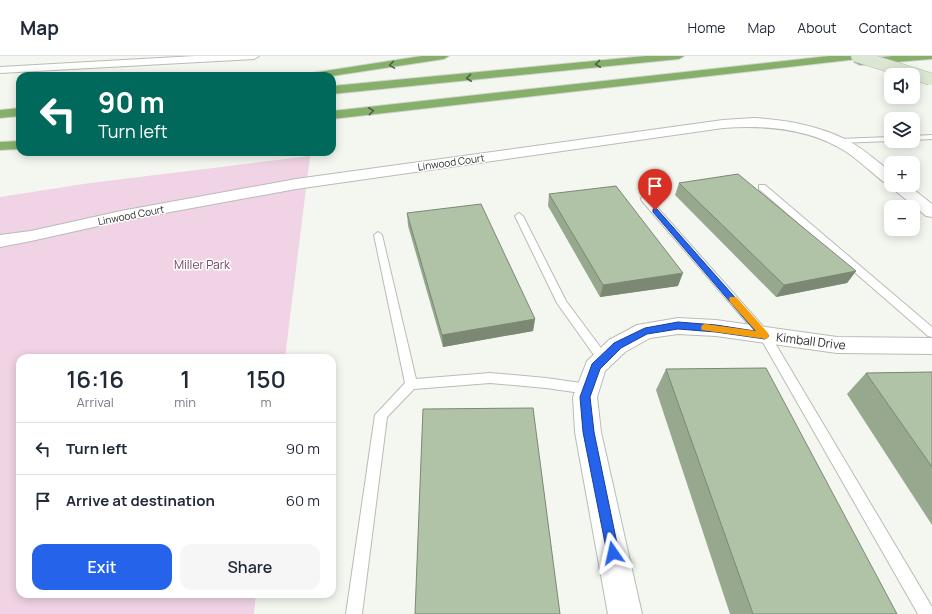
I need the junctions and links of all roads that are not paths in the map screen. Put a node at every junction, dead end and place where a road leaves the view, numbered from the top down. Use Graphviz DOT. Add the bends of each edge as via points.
graph roads {
  1 [pos="254,56"];
  2 [pos="444,56"];
  3 [pos="679,56"];
  4 [pos="858,56"];
  5 [pos="898,56"];
  6 [pos="932,56"];
  7 [pos="194,58"];
  8 [pos="932,66"];
  9 [pos="0,70"];
  10 [pos="336,72"];
  11 [pos="930,79"];
  12 [pos="336,90"];
  13 [pos="419,106"];
  14 [pos="16,112"];
  15 [pos="0,114"];
  16 [pos="336,115"];
  17 [pos="16,118"];
  18 [pos="0,120"];
  19 [pos="932,137"];
  20 [pos="920,138"];
  21 [pos="884,139"];
  22 [pos="838,141"];
  23 [pos="16,145"];
  24 [pos="0,146"];
  25 [pos="884,175"];
  26 [pos="762,187"];
  27 [pos="907,192"];
  28 [pos="645,199"];
  29 [pos="932,212"];
  30 [pos="519,216"];
  31 [pos="378,235"];
  32 [pos="0,241"];
  33 [pos="932,333"];
  34 [pos="765,336"];
  35 [pos="932,346"];
  36 [pos="603,359"];
  37 [pos="411,384"];
  38 [pos="588,389"];
  39 [pos="354,614"];
  40 [pos="625,614"];
  41 [pos="927,614"];
  1 -- 7 [label="street"];
  2 -- 10 [label="highway, one-way"];
  3 -- 12 [label="highway, one-way"];
  4 -- 11 [label="main road, bridge"];
  4 -- 13 [label="highway"];
  5 -- 8 [label="main road"];
  6 -- 13 [label="highway" via="827,65 571,95"];
  7 -- 9 [label="street"];
  16 -- 13 [label="highway, one-way"];
  14 -- 15 [label="highway"];
  17 -- 18 [label="highway"];
  19 -- 20 [label="lane"];
  21 -- 22 [label="lane"];
  22 -- 25 [label="street, Linwood Court"];
  22 -- 32 [label="street, Linwood Court" via="781,124 723,124 296,184"];
  23 -- 24 [label="highway"];
  26 -- 33 [label="lane"];
  27 -- 29 [label="street"];
  28 -- 34 [label="lane"];
  30 -- 36 [label="lane" via="562,303"];
  31 -- 37 [label="lane"];
  34 -- 35 [label="street, Kimball Drive" via="837,345"];
  34 -- 36 [label="street, Kimball Drive" via="716,328 678,326 645,331 617,346"];
  34 -- 41 [label="lane"];
  36 -- 38 [label="street, Kimball Drive" via="595,367"];
  37 -- 38 [label="lane" via="490,378"];
  37 -- 39 [label="lane" via="381,415"];
  38 -- 40 [label="street, Kimball Drive" via="585,397 588,432"];
}
